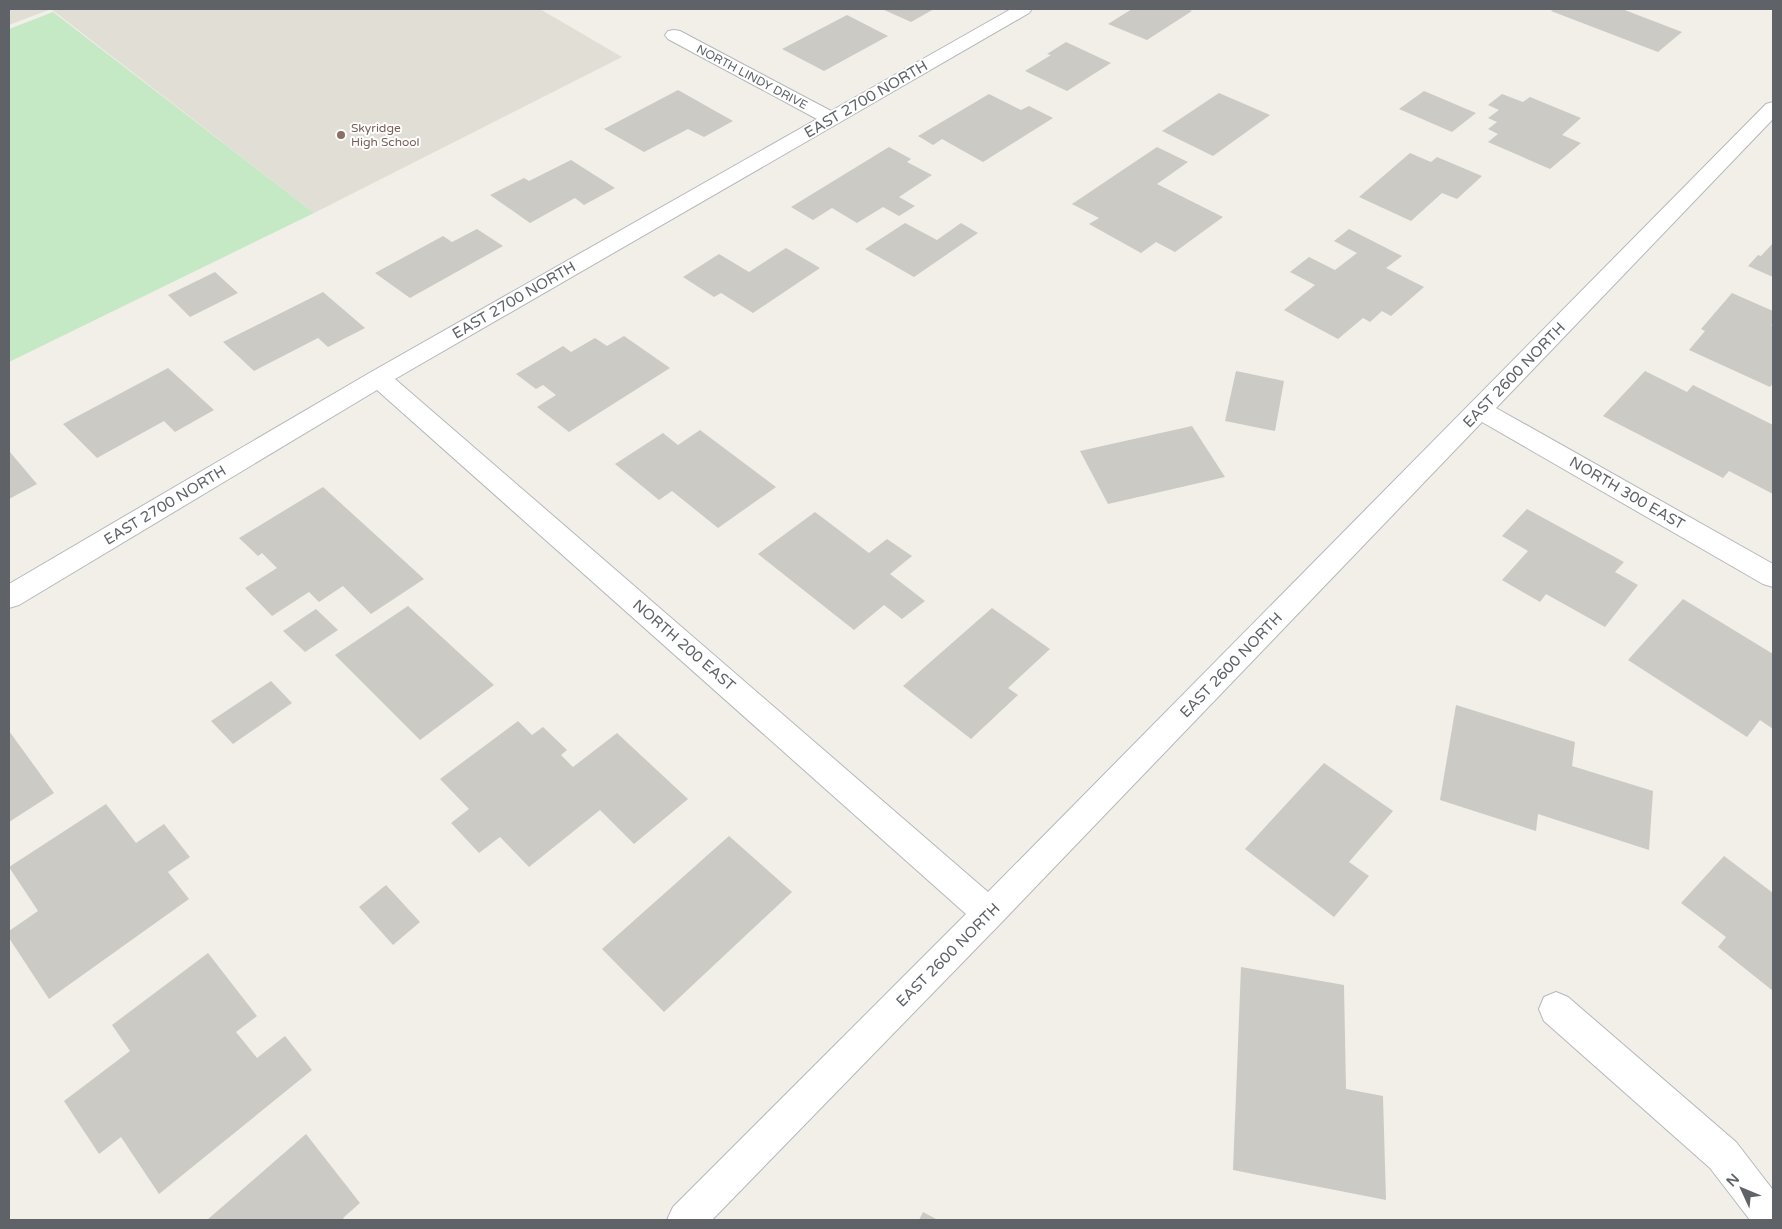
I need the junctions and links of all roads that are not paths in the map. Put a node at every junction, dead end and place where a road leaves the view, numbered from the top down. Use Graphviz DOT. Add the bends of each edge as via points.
graph roads {
  1 [pos="1023,9"];
  2 [pos="674,35"];
  3 [pos="1773,108"];
  4 [pos="831,119"];
  5 [pos="379,378"];
  6 [pos="1480,410"];
  7 [pos="1773,577"];
  8 [pos="9,597"];
  9 [pos="989,913"];
  10 [pos="1556,1009"];
  11 [pos="686,1220"];
  12 [pos="1773,1220"];
  1 -- 4 [label="street, EAST 2700 NORTH"];
  2 -- 4 [label="street, NORTH LINDY DRIVE"];
  3 -- 6 [label="street, EAST 2600 NORTH"];
  4 -- 5 [label="street, EAST 2700 NORTH"];
  5 -- 8 [label="street, EAST 2700 NORTH"];
  5 -- 9 [label="street, NORTH 200 EAST"];
  6 -- 7 [label="street, NORTH 300 EAST"];
  6 -- 9 [label="street, EAST 2600 NORTH"];
  9 -- 11 [label="street, EAST 2600 NORTH"];
  10 -- 12 [label="street" via="1723,1155"];
}
